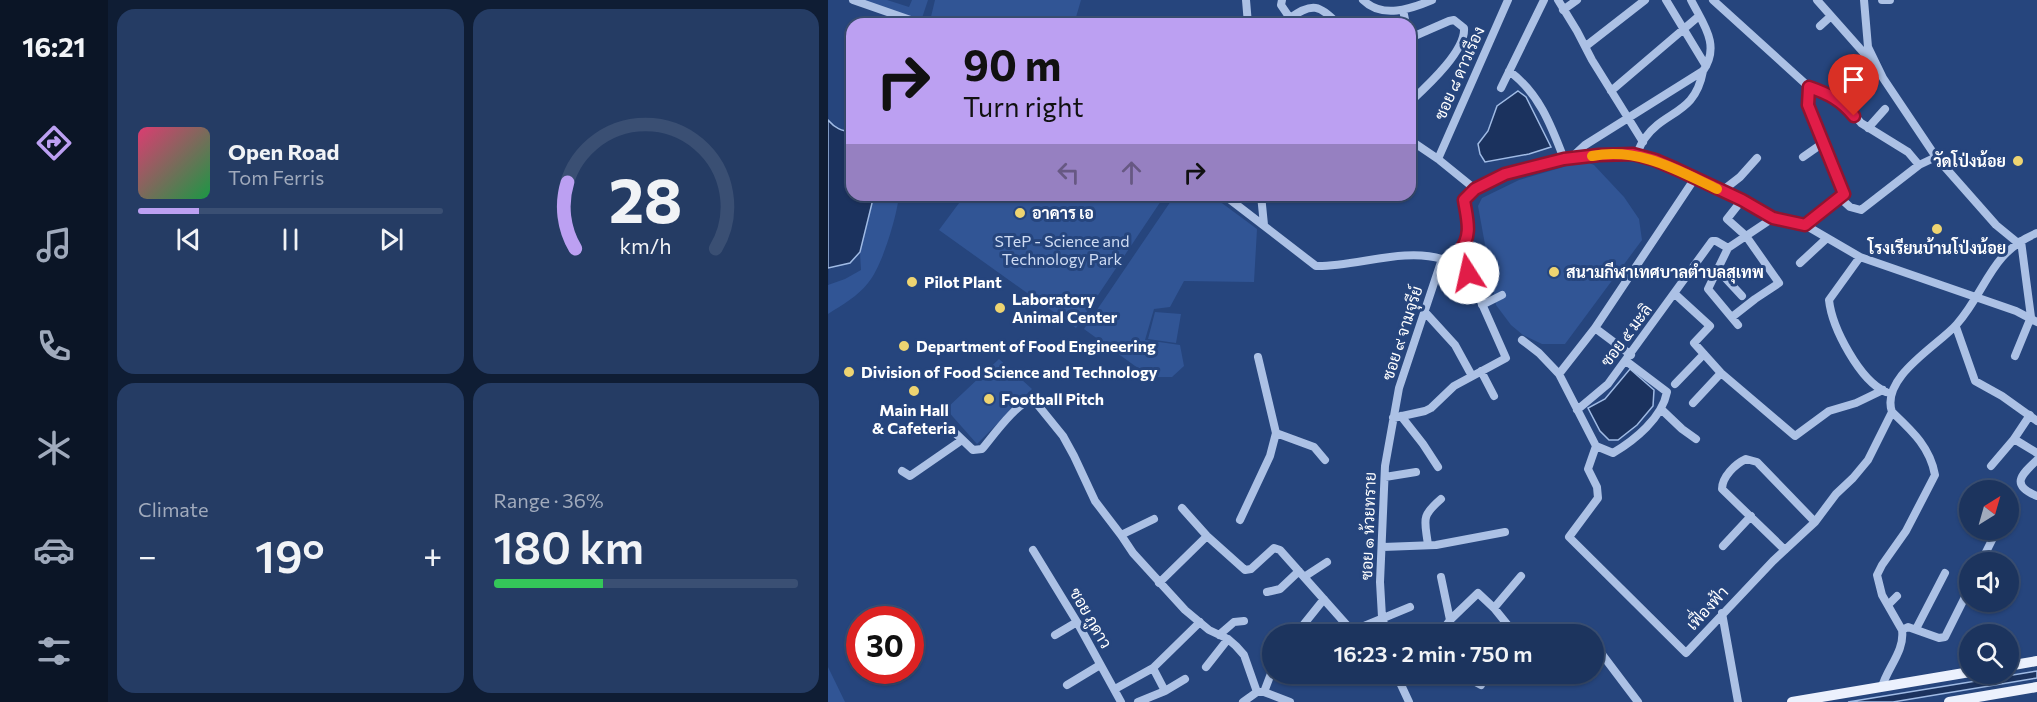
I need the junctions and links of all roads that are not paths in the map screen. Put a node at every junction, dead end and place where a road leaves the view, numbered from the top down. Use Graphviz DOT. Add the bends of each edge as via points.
graph roads {
  1 [pos="854,0"];
  2 [pos="1246,0"];
  3 [pos="1282,0"];
  4 [pos="1364,0"];
  5 [pos="1432,0"];
  6 [pos="1507,0"];
  7 [pos="1544,0"];
  8 [pos="1558,0"];
  9 [pos="1576,0"];
  10 [pos="1645,0"];
  11 [pos="1666,0"];
  12 [pos="1691,0"];
  13 [pos="1713,0"];
  14 [pos="1817,0"];
  15 [pos="1864,0"];
  16 [pos="1881,0"];
  17 [pos="1890,0"];
  18 [pos="1403,10"];
  19 [pos="1563,10"];
  20 [pos="1699,16"];
  21 [pos="1831,16"];
  22 [pos="905,18"];
  23 [pos="1248,18"];
  24 [pos="1290,18"];
  25 [pos="1294,18"];
  26 [pos="1332,18"];
  27 [pos="1405,18"];
  28 [pos="1820,26"];
  29 [pos="1684,28"];
  30 [pos="1416,35"];
  31 [pos="1586,46"];
  32 [pos="1705,69"];
  33 [pos="1879,70"];
  34 [pos="1509,71"];
  35 [pos="1809,87"];
  36 [pos="1501,88"];
  37 [pos="1611,91"];
  38 [pos="1416,96"];
  39 [pos="1885,109"];
  40 [pos="1629,119"];
  41 [pos="1868,128"];
  42 [pos="1643,142"];
  43 [pos="1823,143"];
  44 [pos="1416,144"];
  45 [pos="1636,155"];
  46 [pos="1803,157"];
  47 [pos="1936,157"];
  48 [pos="1567,158"];
  49 [pos="1757,158"];
  50 [pos="1438,159"];
  51 [pos="1919,165"];
  52 [pos="1695,178"];
  53 [pos="1475,189"];
  54 [pos="1722,191"];
  55 [pos="1839,197"];
  56 [pos="1742,200"];
  57 [pos="1232,201"];
  58 [pos="1262,201"];
  59 [pos="1773,218"];
  60 [pos="1264,225"];
  61 [pos="1805,225"];
  62 [pos="2037,233"];
  63 [pos="1746,236"];
  64 [pos="1827,238"];
  65 [pos="2019,242"];
  66 [pos="1728,248"];
  67 [pos="1459,252"];
  68 [pos="1860,257"];
  69 [pos="1442,259"];
  70 [pos="1800,262"];
  71 [pos="1717,269"];
  72 [pos="1675,294"];
  73 [pos="1502,295"];
  74 [pos="1742,296"];
  75 [pos="1976,297"];
  76 [pos="1482,305"];
  77 [pos="1424,312"];
  78 [pos="1732,317"];
  79 [pos="2034,320"];
  80 [pos="1738,325"];
  81 [pos="1956,327"];
  82 [pos="1595,328"];
  83 [pos="1522,340"];
  84 [pos="1704,354"];
  85 [pos="2015,356"];
  86 [pos="1258,357"];
  87 [pos="1629,358"];
  88 [pos="1481,371"];
  89 [pos="1721,373"];
  90 [pos="1559,374"];
  91 [pos="1472,376"];
  92 [pos="1675,384"];
  93 [pos="1882,390"];
  94 [pos="1893,395"];
  95 [pos="1494,396"];
  96 [pos="1693,403"];
  97 [pos="1661,409"];
  98 [pos="1577,410"];
  99 [pos="1892,412"];
  100 [pos="1397,417"];
  101 [pos="2033,418"];
  102 [pos="950,428"];
  103 [pos="1276,433"];
  104 [pos="1696,439"];
  105 [pos="2014,439"];
  106 [pos="962,440"];
  107 [pos="1596,446"];
  108 [pos="2037,453"];
  109 [pos="1325,460"];
  110 [pos="2037,460"];
  111 [pos="1991,466"];
  112 [pos="1438,467"];
  113 [pos="902,471"];
  114 [pos="1416,472"];
  115 [pos="1385,477"];
  116 [pos="2037,496"];
  117 [pos="1441,500"];
  118 [pos="1182,508"];
  119 [pos="1750,516"];
  120 [pos="1154,519"];
  121 [pos="1240,520"];
  122 [pos="1815,522"];
  123 [pos="1505,532"];
  124 [pos="1121,534"];
  125 [pos="1207,536"];
  126 [pos="1428,545"];
  127 [pos="1723,546"];
  128 [pos="1383,547"];
  129 [pos="1033,550"];
  130 [pos="1785,550"];
  131 [pos="1327,562"];
  132 [pos="1945,573"];
  133 [pos="1302,574"];
  134 [pos="1521,576"];
  135 [pos="1441,577"];
  136 [pos="1159,583"];
  137 [pos="1267,592"];
  138 [pos="1897,596"];
  139 [pos="1324,599"];
  140 [pos="1888,605"];
  141 [pos="1410,607"];
  142 [pos="1494,608"];
  143 [pos="1959,608"];
  144 [pos="1722,613"];
  145 [pos="1383,617"];
  146 [pos="1450,620"];
  147 [pos="1244,621"];
  148 [pos="1077,622"];
  149 [pos="1200,622"];
  150 [pos="1304,624"];
  151 [pos="1385,624"];
  152 [pos="1447,624"];
  153 [pos="1507,624"];
  154 [pos="1909,629"];
  155 [pos="1055,635"];
  156 [pos="1219,635"];
  157 [pos="1228,639"];
  158 [pos="1604,657"];
  159 [pos="2037,661"];
  160 [pos="2019,664"];
  161 [pos="1100,665"];
  162 [pos="1206,667"];
  163 [pos="1153,668"];
  164 [pos="1959,674"];
  165 [pos="1185,679"];
  166 [pos="1265,684"];
  167 [pos="1401,684"];
  168 [pos="1067,686"];
  169 [pos="2037,687"];
  170 [pos="1115,689"];
  171 [pos="1165,691"];
  172 [pos="1261,692"];
  173 [pos="1868,694"];
  174 [pos="1288,700"];
  175 [pos="1247,701"];
  176 [pos="1121,702"];
  177 [pos="1138,702"];
  178 [pos="1409,702"];
  179 [pos="1638,702"];
  180 [pos="1738,702"];
  181 [pos="1792,702"];
  182 [pos="1949,702"];
  1 -- 22 [label="street"];
  2 -- 23 [label="street"];
  3 -- 24 [label="street"];
  4 -- 18 [label="street" via="1375,8"];
  5 -- 18 [label="street"];
  6 -- 50 [label="street, ซอย ๘ ดาวเรือง"];
  7 -- 34 [label="street"];
  8 -- 19 [label="street"];
  9 -- 19 [label="street"];
  10 -- 31 [label="street"];
  11 -- 29 [label="street"];
  12 -- 20 [label="street"];
  13 -- 35 [label="street"];
  14 -- 21 [label="street"];
  15 -- 33 [label="street" via="1868,47"];
  16 -- 17 [label="street"];
  18 -- 27 [label="street"];
  19 -- 31 [label="street"];
  20 -- 29 [label="street"];
  20 -- 32 [label="street" via="1711,45 1711,58"];
  21 -- 28 [label="street"];
  21 -- 33 [label="street"];
  25 -- 26 [label="street" via="1310,7"];
  29 -- 32 [label="street"];
  29 -- 37 [label="street"];
  30 -- 38 [label="street" via="1454,20 1464,28 1453,55"];
  31 -- 37 [label="street"];
  32 -- 40 [label="street"];
  32 -- 42 [label="street" via="1693,97"];
  33 -- 47 [label="street"];
  34 -- 36 [label="street"];
  34 -- 48 [label="street" via="1530,89"];
  35 -- 41 [label="street" via="1845,104"];
  35 -- 43 [label="street" via="1808,105"];
  37 -- 40 [label="street"];
  39 -- 41 [label="street"];
  40 -- 42 [label="street"];
  40 -- 48 [label="street"];
  41 -- 51 [label="street" via="1908,152"];
  42 -- 45 [label="street"];
  43 -- 46 [label="street"];
  43 -- 55 [label="street" via="1844,194"];
  44 -- 50 [label="street"];
  45 -- 48 [label="street"];
  45 -- 52 [label="street"];
  47 -- 51 [label="street"];
  47 -- 65 [label="street" via="1996,225"];
  48 -- 53 [label="street" via="1505,174"];
  49 -- 54 [label="street"];
  50 -- 53 [label="street"];
  51 -- 55 [label="street" via="1862,210 1850,207"];
  52 -- 54 [label="street"];
  52 -- 82 [label="street"];
  53 -- 67 [label="street" via="1464,200 1469,225"];
  54 -- 56 [label="street"];
  55 -- 61 [label="street"];
  56 -- 59 [label="street"];
  56 -- 63 [label="street" via="1727,218"];
  57 -- 60 [label="street"];
  58 -- 60 [label="street"];
  59 -- 61 [label="street"];
  59 -- 63 [label="street, ซอย ๕ มะลิ"];
  60 -- 69 [label="street" via="1316,266 1393,257"];
  61 -- 64 [label="street"];
  62 -- 65 [label="street"];
  63 -- 66 [label="street, ซอย ๕ มะลิ"];
  63 -- 78 [label="street" via="1779,283"];
  64 -- 68 [label="street"];
  64 -- 70 [label="street"];
  65 -- 75 [label="street" via="1994,266"];
  65 -- 79 [label="street"];
  66 -- 71 [label="street"];
  66 -- 72 [label="street, ซอย ๕ มะลิ" via="1712,241"];
  67 -- 69 [label="street"];
  67 -- 76 [label="street"];
  68 -- 75 [label="street"];
  68 -- 93 [label="street" via="1829,300 1830,309 1841,340 1874,387"];
  69 -- 77 [label="street, ซอย ๙ จามจุรีย์"];
  71 -- 74 [label="street"];
  71 -- 78 [label="street" via="1708,289"];
  72 -- 84 [label="street" via="1710,326 1694,343"];
  72 -- 87 [label="street, ซอย ๕ มะลิ"];
  73 -- 76 [label="street"];
  75 -- 79 [label="street"];
  75 -- 81 [label="street"];
  76 -- 88 [label="street" via="1506,358"];
  77 -- 91 [label="street" via="1455,345"];
  77 -- 100 [label="street, ซอย ๙ จามจุรีย์" via="1399,388"];
  78 -- 80 [label="street"];
  79 -- 85 [label="street"];
  81 -- 94 [label="street" via="1907,369"];
  81 -- 101 [label="street" via="1975,381"];
  82 -- 87 [label="street"];
  82 -- 90 [label="street"];
  83 -- 90 [label="street"];
  84 -- 89 [label="street"];
  84 -- 92 [label="street"];
  86 -- 103 [label="street"];
  87 -- 97 [label="street" via="1667,392"];
  87 -- 98 [label="street, ซอย ๕ มะลิ" via="1608,384"];
  88 -- 91 [label="street"];
  88 -- 95 [label="street"];
  89 -- 93 [label="street" via="1795,436 1829,411"];
  89 -- 96 [label="street"];
  90 -- 98 [label="street"];
  91 -- 100 [label="street" via="1454,386 1431,408"];
  93 -- 94 [label="street"];
  94 -- 99 [label="street"];
  97 -- 104 [label="street"];
  97 -- 107 [label="street" via="1644,429 1613,453"];
  98 -- 107 [label="street"];
  99 -- 122 [label="street, เฟื่องฟ้า" via="1868,460"];
  99 -- 140 [label="street" via="1925,445 1935,476 1877,575"];
  100 -- 112 [label="street"];
  100 -- 115 [label="street, ซอย ๑ ห้วยทราย"];
  101 -- 105 [label="street"];
  102 -- 106 [label="street"];
  103 -- 109 [label="street" via="1314,447"];
  103 -- 121 [label="street" via="1270,456"];
  105 -- 108 [label="street"];
  105 -- 111 [label="street"];
  106 -- 113 [label="street" via="910,476"];
  106 -- 124 [label="street" via="973,450 982,450 1016,410 1033,399 1062,436 1095,501"];
  107 -- 144 [label="street, เฟื่องฟ้า" via="1588,469 1598,487 1598,498 1569,537 1686,653"];
  110 -- 116 [label="street" via="2020,479 2025,490"];
  114 -- 115 [label="street"];
  115 -- 128 [label="street, ซอย ๑ ห้วยทราย"];
  117 -- 126 [label="street" via="1425,517"];
  118 -- 125 [label="street"];
  119 -- 122 [label="street" via="1722,486 1731,471 1746,459 1756,462"];
  119 -- 127 [label="street"];
  119 -- 130 [label="street"];
  120 -- 124 [label="street"];
  122 -- 130 [label="street, เฟื่องฟ้า"];
  123 -- 126 [label="street"];
  124 -- 136 [label="street"];
  125 -- 133 [label="street" via="1245,570 1274,548"];
  125 -- 136 [label="street"];
  126 -- 128 [label="street"];
  128 -- 145 [label="street, ซอย ๑ ห้วยทราย"];
  129 -- 148 [label="street, ซอย ภูดาว"];
  130 -- 144 [label="street, เฟื่องฟ้า"];
  131 -- 133 [label="street"];
  132 -- 154 [label="street"];
  133 -- 137 [label="street" via="1280,589"];
  133 -- 139 [label="street"];
  134 -- 142 [label="street"];
  135 -- 146 [label="street"];
  136 -- 149 [label="street"];
  138 -- 140 [label="street"];
  139 -- 145 [label="street" via="1352,631"];
  139 -- 150 [label="street"];
  140 -- 154 [label="street"];
  141 -- 145 [label="street"];
  142 -- 146 [label="street" via="1478,592"];
  142 -- 153 [label="street"];
  143 -- 154 [label="street" via="1945,636 1939,638"];
  144 -- 180 [label="street"];
  145 -- 151 [label="street, ซอย ๑ ห้วยทราย"];
  146 -- 152 [label="street"];
  147 -- 156 [label="street" via="1234,622"];
  148 -- 155 [label="street"];
  148 -- 161 [label="street, ซอย ภูดาว"];
  149 -- 156 [label="street"];
  149 -- 163 [label="street"];
  154 -- 173 [label="street" via="1885,678"];
  156 -- 157 [label="street"];
  157 -- 162 [label="street"];
  157 -- 172 [label="street" via="1244,655"];
  158 -- 179 [label="street"];
  159 -- 160 [label="main road"];
  161 -- 168 [label="street"];
  161 -- 170 [label="street, ซอย ภูดาว"];
  163 -- 170 [label="street"];
  163 -- 171 [label="street"];
  164 -- 173 [label="main road"];
  165 -- 171 [label="street"];
  166 -- 172 [label="street"];
  167 -- 178 [label="street"];
  169 -- 182 [label="main road"];
  170 -- 176 [label="street, ซอย ภูดาว"];
  171 -- 177 [label="street"];
  172 -- 174 [label="street"];
  172 -- 175 [label="street"];
  173 -- 181 [label="main road"];
}
